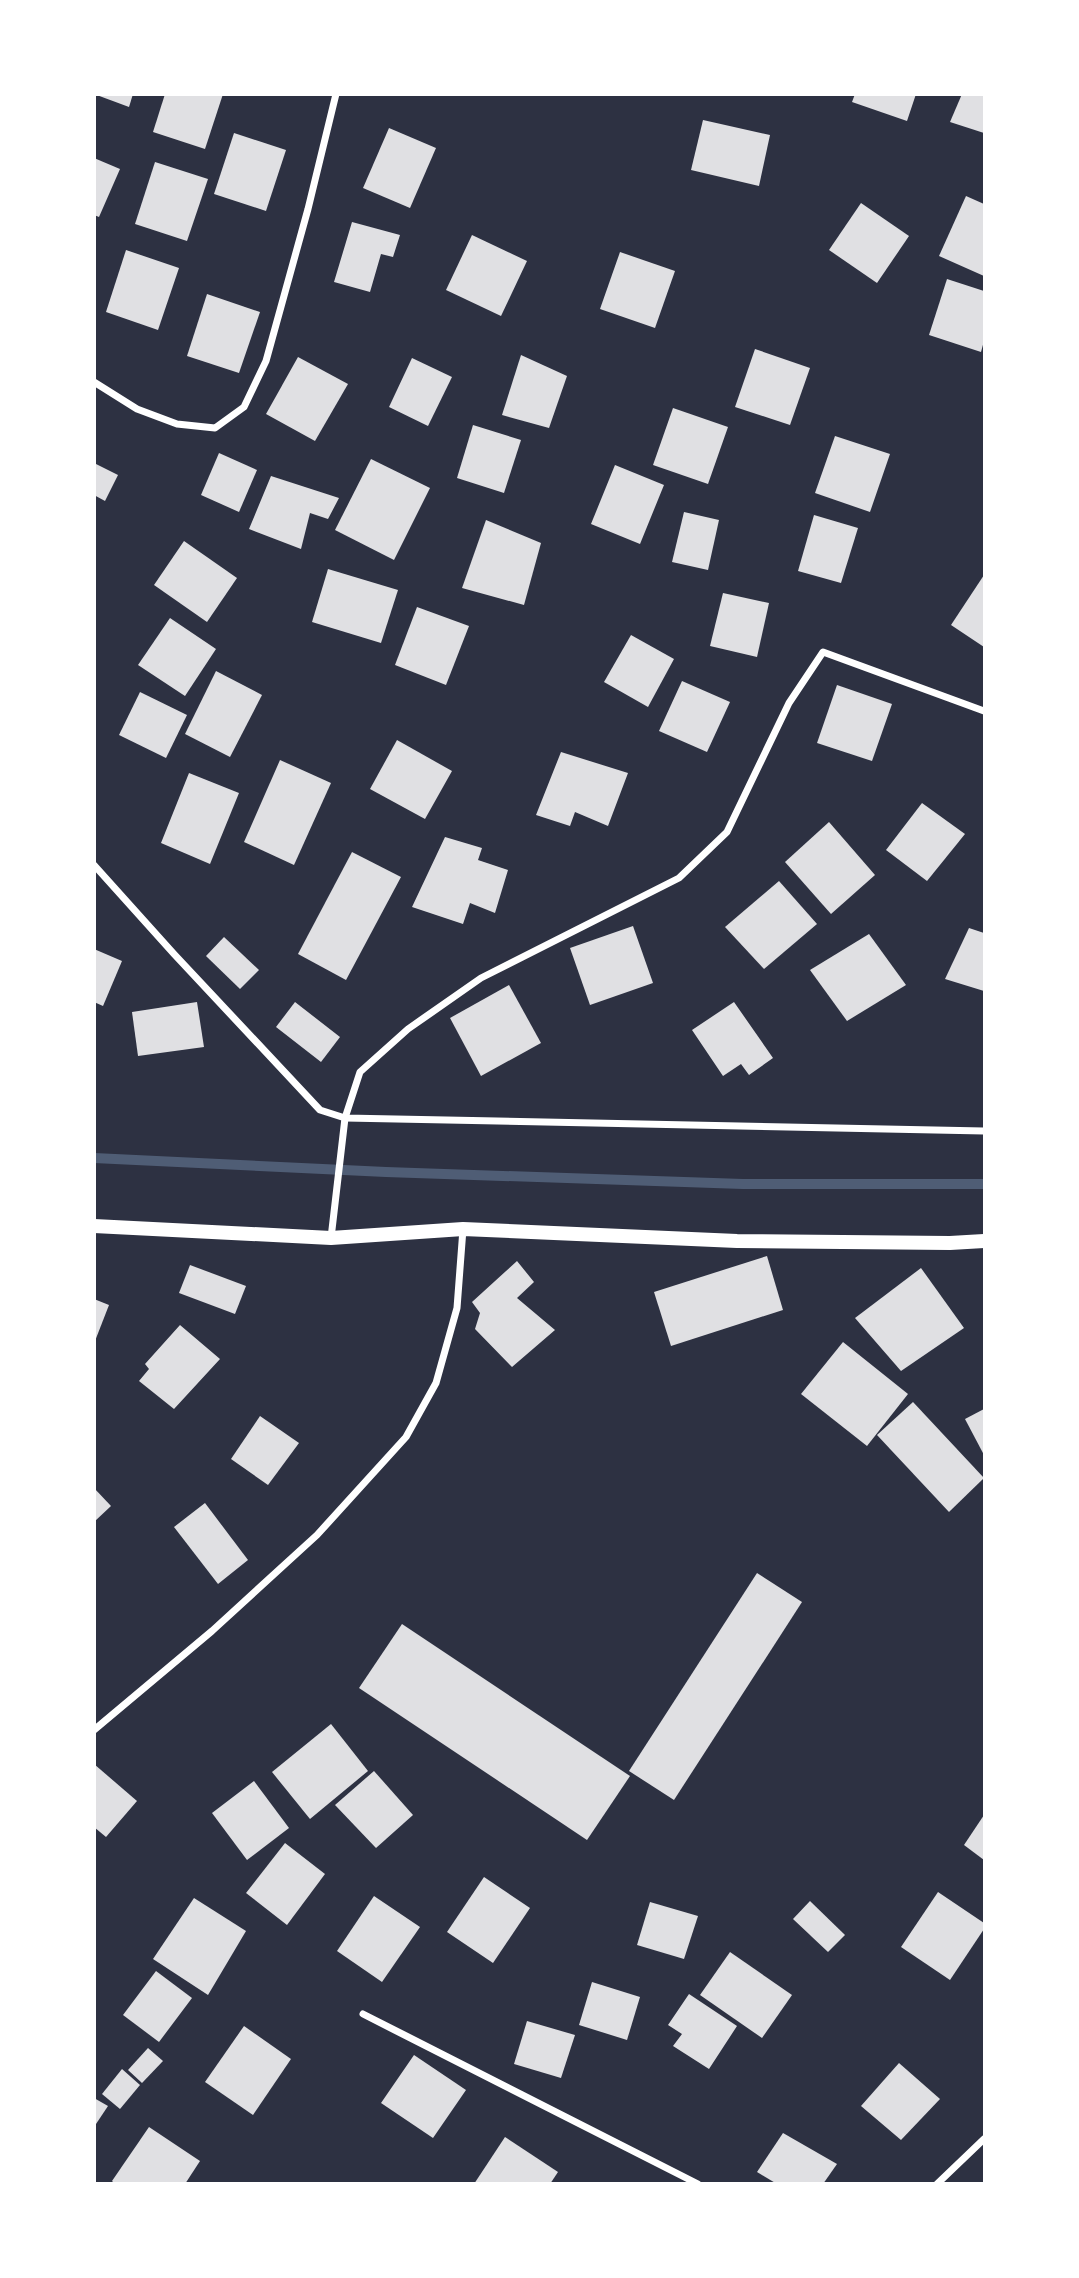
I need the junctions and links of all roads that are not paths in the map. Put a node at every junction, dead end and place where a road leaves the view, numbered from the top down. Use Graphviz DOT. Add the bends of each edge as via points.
graph roads {
  1 [pos="336,94"];
  2 [pos="94,382"];
  3 [pos="985,711"];
  4 [pos="94,866"];
  5 [pos="345,1118"];
  6 [pos="985,1131"];
  7 [pos="94,1226"];
  8 [pos="463,1228"];
  9 [pos="331,1238"];
  10 [pos="985,1241"];
  11 [pos="94,1730"];
  12 [pos="362,2014"];
  13 [pos="985,2139"];
  14 [pos="698,2183"];
  15 [pos="937,2183"];
  1 -- 2 [label="street" via="266,361 244,407 215,428 177,424 137,409"];
  3 -- 5 [label="street" via="823,652 789,703 727,832 680,878 481,978 408,1029 360,1072"];
  4 -- 5 [label="street" via="320,1110"];
  5 -- 6 [label="street"];
  5 -- 9 [label="street"];
  7 -- 9 [label="main road"];
  8 -- 9 [label="main road"];
  8 -- 10 [label="main road" via="737,1241"];
  8 -- 11 [label="street" via="457,1308 440,1371 406,1437 317,1535"];
  12 -- 14 [label="street"];
  13 -- 15 [label="street"];
}
